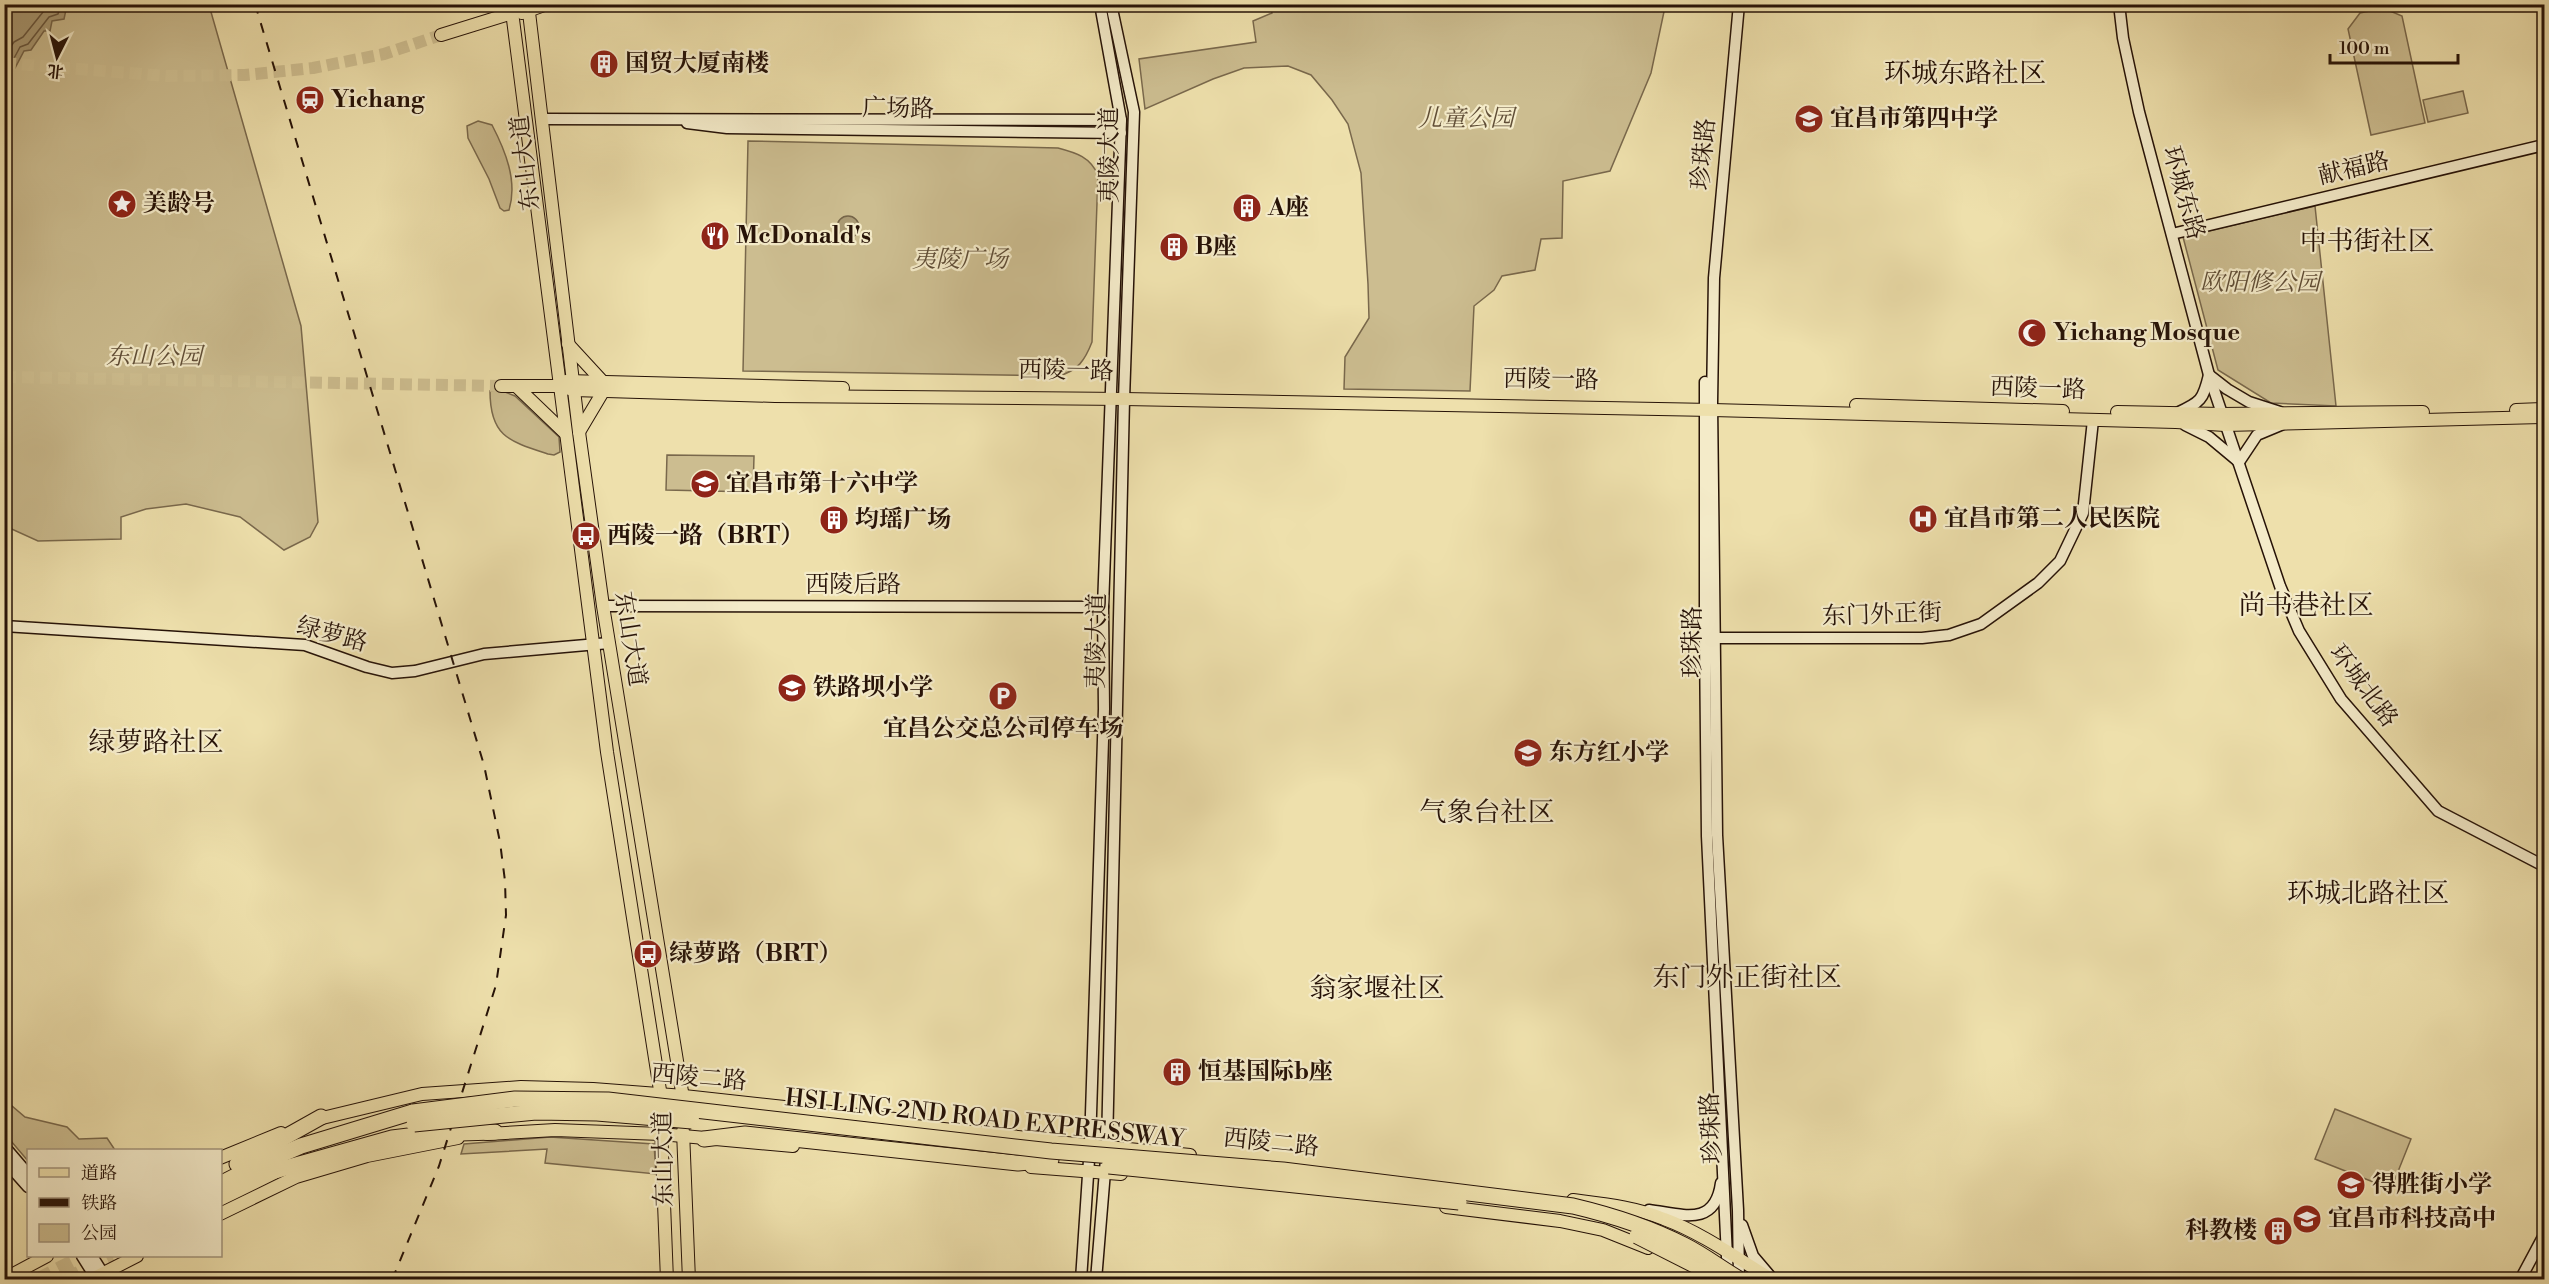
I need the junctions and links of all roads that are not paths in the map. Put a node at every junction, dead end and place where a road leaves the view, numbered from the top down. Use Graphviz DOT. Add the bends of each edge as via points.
graph roads {
  1 [pos="547,4"];
  2 [pos="1100,4"];
  3 [pos="1111,4"];
  4 [pos="1732,4"];
  5 [pos="1739,4"];
  6 [pos="2119,4"];
  7 [pos="527,7"];
  8 [pos="512,9"];
  9 [pos="441,35"];
  10 [pos="542,119"];
  11 [pos="1121,120"];
  12 [pos="675,121"];
  13 [pos="1121,133"];
  14 [pos="2544,145"];
  15 [pos="2172,234"];
  16 [pos="568,344"];
  17 [pos="2210,375"];
  18 [pos="501,386"];
  19 [pos="516,386"];
  20 [pos="559,386"];
  21 [pos="573,386"];
  22 [pos="604,386"];
  23 [pos="1111,395"];
  24 [pos="1124,396"];
  25 [pos="1709,406"];
  26 [pos="2544,409"];
  27 [pos="2176,417"];
  28 [pos="2544,417"];
  29 [pos="2285,419"];
  30 [pos="2093,420"];
  31 [pos="2223,420"];
  32 [pos="579,432"];
  33 [pos="565,433"];
  34 [pos="2239,462"];
  35 [pos="603,606"];
  36 [pos="1103,607"];
  37 [pos="4,626"];
  38 [pos="1715,638"];
  39 [pos="609,643"];
  40 [pos="593,645"];
  41 [pos="2544,866"];
  42 [pos="662,1096"];
  43 [pos="686,1103"];
  44 [pos="321,1117"];
  45 [pos="414,1118"];
  46 [pos="495,1132"];
  47 [pos="661,1134"];
  48 [pos="683,1137"];
  49 [pos="704,1139"];
  50 [pos="1052,1142"];
  51 [pos="1090,1145"];
  52 [pos="4,1146"];
  53 [pos="1107,1147"];
  54 [pos="1723,1150"];
  55 [pos="222,1157"];
  56 [pos="4,1160"];
  57 [pos="1051,1160"];
  58 [pos="222,1172"];
  59 [pos="271,1172"];
  60 [pos="1088,1172"];
  61 [pos="27,1173"];
  62 [pos="1105,1173"];
  63 [pos="222,1183"];
  64 [pos="27,1187"];
  65 [pos="222,1197"];
  66 [pos="1619,1206"];
  67 [pos="1738,1210"];
  68 [pos="222,1213"];
  69 [pos="2544,1235"];
  70 [pos="1733,1256"];
  71 [pos="45,1257"];
  72 [pos="83,1257"];
  73 [pos="93,1257"];
  74 [pos="135,1257"];
  75 [pos="1697,1266"];
  76 [pos="98,1277"];
  77 [pos="4,1279"];
  78 [pos="1772,1279"];
  79 [pos="667,1280"];
  80 [pos="689,1280"];
  81 [pos="1081,1280"];
  82 [pos="1096,1280"];
  83 [pos="1714,1280"];
  84 [pos="1723,1280"];
  85 [pos="1728,1280"];
  86 [pos="1740,1280"];
  87 [pos="2520,1280"];
  1 -- 7 [label="main road"];
  2 -- 11 [label="main road, 夷陵大道"];
  3 -- 24 [label="main road, 夷陵大道" via="1134,112"];
  4 -- 25 [label="main road, 珍珠路" via="1708,278"];
  5 -- 25 [label="main road, 珍珠路" via="1714,278"];
  6 -- 15 [label="main road, 环城东路" via="2139,112"];
  7 -- 8 [label="main road"];
  7 -- 10 [label="main road, 东山大道"];
  8 -- 9 [label="main road"];
  8 -- 20 [label="main road, 东山大道"];
  10 -- 12 [label="main road, 广场路"];
  10 -- 16 [label="main road, 东山大道"];
  11 -- 12 [label="main road, 广场路"];
  11 -- 13 [label="main road, 夷陵大道"];
  12 -- 13 [label="main road, 广场路" via="720,128"];
  13 -- 23 [label="main road, 夷陵大道"];
  14 -- 15 [label="main road, 献福路"];
  15 -- 17 [label="main road, 环城东路"];
  16 -- 21 [label="main road, 东山大道"];
  16 -- 22 [label="main road"];
  17 -- 27 [label="main road" via="2199,403"];
  17 -- 29 [label="main road" via="2249,402"];
  17 -- 31 [label="main road, 环城东路"];
  18 -- 19 [label="main road, 西陵一路"];
  19 -- 20 [label="main road, 西陵一路"];
  19 -- 33 [label="main road"];
  20 -- 21 [label="main road, 西陵一路"];
  20 -- 33 [label="main road, 东山大道"];
  21 -- 22 [label="main road, 西陵一路"];
  21 -- 32 [label="main road, 东山大道"];
  22 -- 23 [label="main road, 西陵一路"];
  22 -- 32 [label="main road"];
  23 -- 24 [label="main road, 西陵一路"];
  23 -- 36 [label="main road, 夷陵大道"];
  24 -- 25 [label="main road, 西陵一路"];
  24 -- 53 [label="main road, 夷陵大道"];
  25 -- 27 [label="main road, 西陵一路"];
  25 -- 30 [label="main road, 西陵一路"];
  25 -- 38 [label="main road, 珍珠路"];
  25 -- 54 [label="main road, 珍珠路" via="1707,836"];
  26 -- 29 [label="main road, 西陵一路"];
  27 -- 30 [label="main road, 西陵一路"];
  27 -- 31 [label="main road, 西陵一路"];
  27 -- 34 [label="main road"];
  28 -- 29 [label="main road, 西陵一路"];
  29 -- 31 [label="main road, 西陵一路"];
  29 -- 34 [label="main road" via="2257,435"];
  30 -- 38 [label="main road, 东门外正街" via="2083,513 2060,561 2038,583 1981,624 1949,635 1922,638"];
  31 -- 34 [label="main road, 环城北路"];
  32 -- 35 [label="main road, 东山大道"];
  33 -- 40 [label="main road, 东山大道"];
  34 -- 41 [label="main road, 环城北路" via="2298,631 2341,699 2438,811"];
  35 -- 36 [label="main road, 西陵后路"];
  35 -- 39 [label="main road, 东山大道"];
  36 -- 51 [label="main road, 夷陵大道" via="1104,709"];
  37 -- 40 [label="main road, 绿萝路" via="305,645 392,673 484,654"];
  38 -- 67 [label="main road, 珍珠路" via="1717,835"];
  39 -- 40 [label="main road, 绿萝路"];
  39 -- 43 [label="main road, 东山大道"];
  40 -- 42 [label="main road, 东山大道"];
  42 -- 43 [label="main road, 西陵二路"];
  42 -- 44 [label="main road, 西陵二路" via="521,1087 422,1094"];
  42 -- 47 [label="main road, 东山大道"];
  43 -- 45 [label="highway, HSI LING 2ND ROAD EXPRESSWAY, bridge" via="515,1099"];
  43 -- 48 [label="main road, 东山大道"];
  43 -- 50 [label="highway, bridge"];
  43 -- 50 [label="main road, 西陵二路" via="976,1128"];
  43 -- 86 [label="highway, HSI LING 2ND ROAD EXPRESSWAY, bridge" via="1051,1151 1294,1172 1573,1206 1630,1221 1665,1236"];
  44 -- 55 [label="main road, 西陵二路"];
  44 -- 58 [label="highway"];
  45 -- 57 [label="highway, HSI LING 2ND ROAD EXPRESSWAY, bridge" via="597,1113"];
  45 -- 59 [label="highway, HSI LING 2ND ROAD EXPRESSWAY"];
  45 -- 63 [label="highway, HSI LING 2ND ROAD EXPRESSWAY" via="301,1146"];
  46 -- 47 [label="main road, 西陵二路"];
  46 -- 59 [label="highway" via="392,1138"];
  46 -- 68 [label="main road, 西陵二路" via="367,1156 306,1174"];
  47 -- 48 [label="main road, 西陵二路"];
  47 -- 79 [label="main road, 东山大道"];
  48 -- 49 [label="main road, 西陵二路"];
  48 -- 80 [label="main road, 东山大道"];
  49 -- 57 [label="highway" via="745,1134 780,1136 1018,1163"];
  49 -- 60 [label="main road, 西陵二路"];
  50 -- 51 [label="main road, 西陵二路"];
  51 -- 53 [label="main road, 西陵二路"];
  51 -- 60 [label="main road, 夷陵大道"];
  52 -- 61 [label="main road"];
  53 -- 62 [label="main road, 夷陵大道"];
  53 -- 66 [label="main road, 西陵二路"];
  54 -- 66 [label="main road" via="1720,1191 1714,1205 1703,1214"];
  54 -- 70 [label="main road, 珍珠路"];
  56 -- 64 [label="main road"];
  57 -- 75 [label="highway, HSI LING 2ND ROAD EXPRESSWAY, bridge" via="1551,1212 1626,1231"];
  59 -- 65 [label="highway, HSI LING 2ND ROAD EXPRESSWAY"];
  60 -- 62 [label="main road, 西陵二路"];
  60 -- 81 [label="main road, 夷陵大道"];
  62 -- 82 [label="main road, 夷陵大道"];
  62 -- 83 [label="main road, 西陵二路" via="1292,1188 1560,1221 1603,1230"];
  66 -- 70 [label="main road, 西陵二路" via="1664,1218"];
  67 -- 70 [label="main road, 珍珠路"];
  67 -- 78 [label="main road" via="1753,1256"];
  69 -- 87 [label="main road"];
  70 -- 78 [label="main road, 西陵二路"];
  70 -- 85 [label="main road, 珍珠路"];
  70 -- 86 [label="main road, 珍珠路"];
  71 -- 77 [label="main road"];
  72 -- 76 [label="main road"];
  73 -- 76 [label="main road"];
  74 -- 76 [label="main road"];
  75 -- 83 [label="highway, bridge"];
  75 -- 84 [label="highway, HSI LING 2ND ROAD EXPRESSWAY, bridge"];
}
